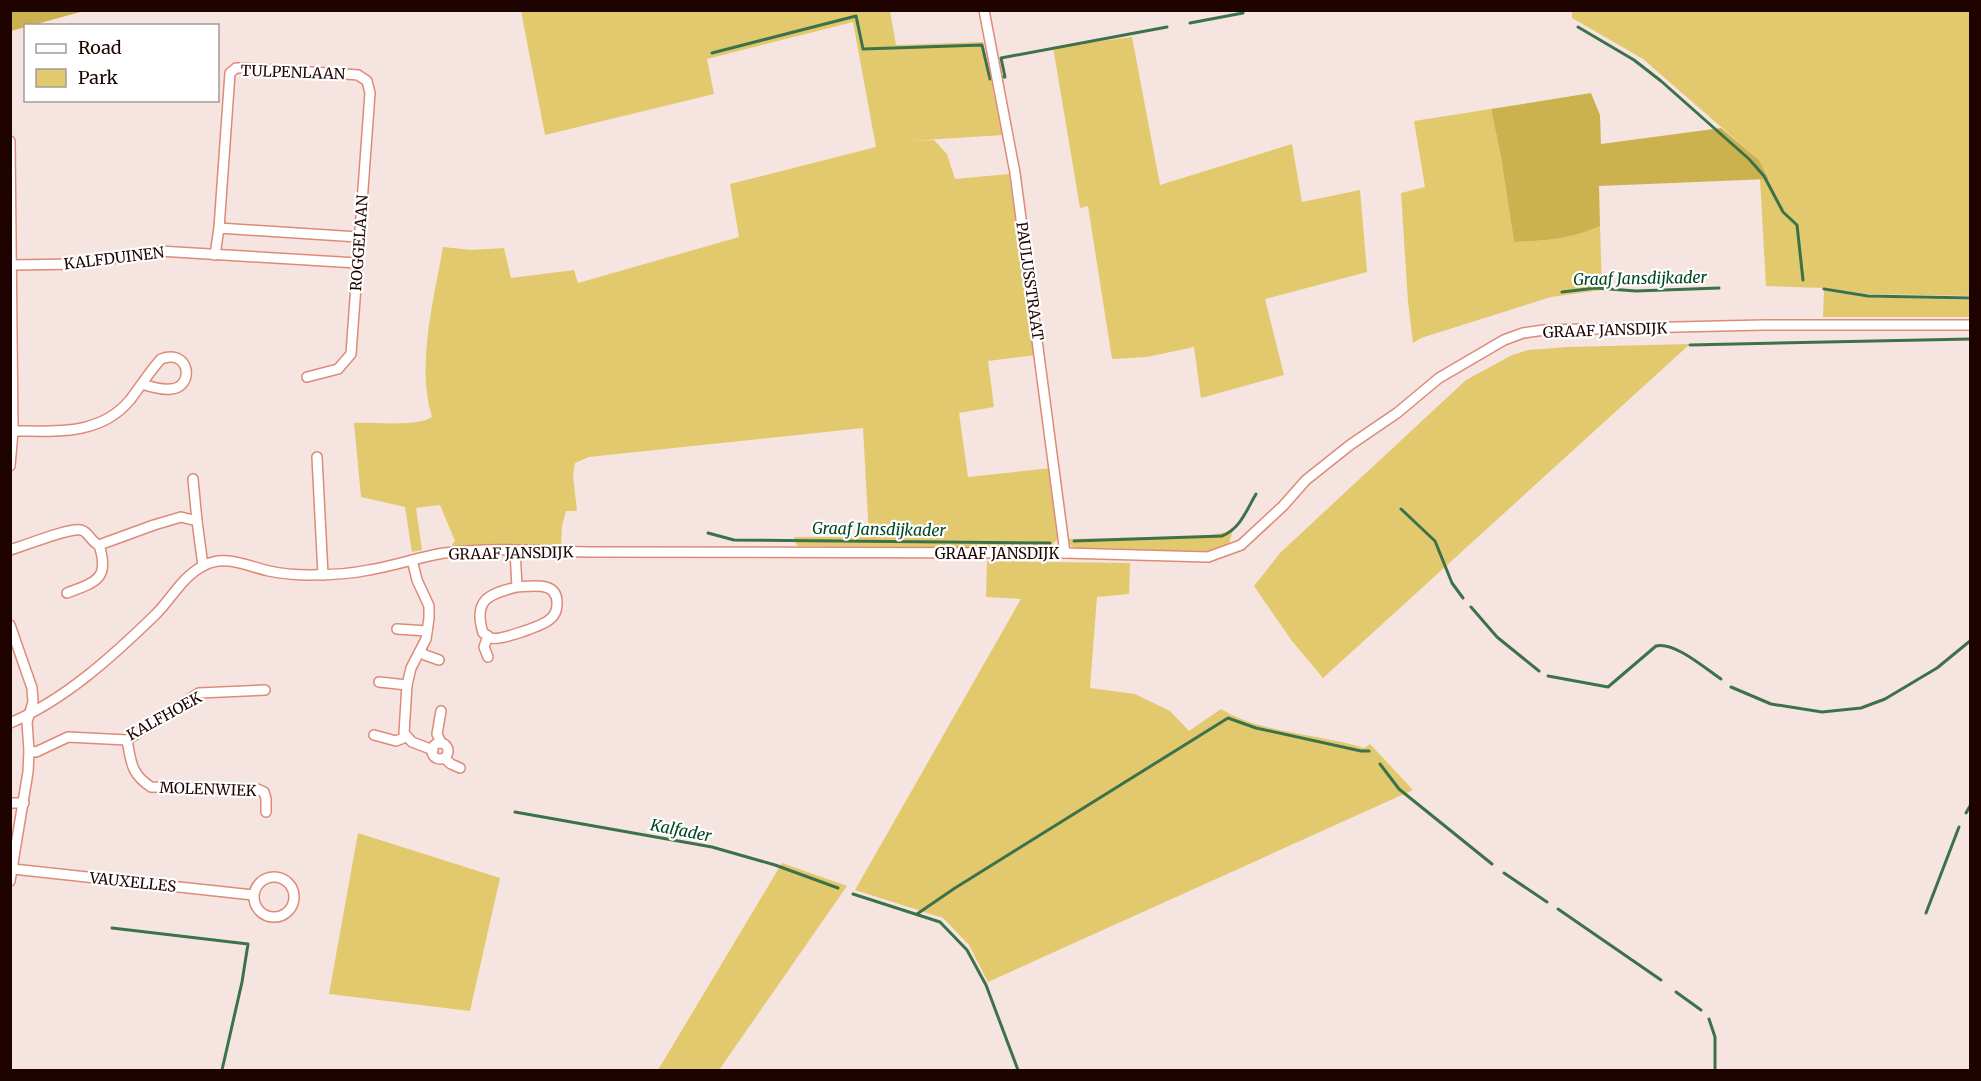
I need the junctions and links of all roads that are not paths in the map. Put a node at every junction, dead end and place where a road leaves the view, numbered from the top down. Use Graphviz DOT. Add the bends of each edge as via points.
graph roads {
  1 [pos="984,10"];
  2 [pos="367,81"];
  3 [pos="10,141"];
  4 [pos="219,228"];
  5 [pos="358,237"];
  6 [pos="215,255"];
  7 [pos="357,263"];
  8 [pos="12,266"];
  9 [pos="1971,325"];
  10 [pos="307,377"];
  11 [pos="142,384"];
  12 [pos="13,431"];
  13 [pos="317,457"];
  14 [pos="10,466"];
  15 [pos="193,480"];
  16 [pos="197,521"];
  17 [pos="99,545"];
  18 [pos="10,550"];
  19 [pos="515,550"];
  20 [pos="1065,553"];
  21 [pos="412,560"];
  22 [pos="202,566"];
  23 [pos="323,575"];
  24 [pos="517,587"];
  25 [pos="67,593"];
  26 [pos="10,625"];
  27 [pos="397,629"];
  28 [pos="427,632"];
  29 [pos="488,636"];
  30 [pos="420,651"];
  31 [pos="488,657"];
  32 [pos="439,660"];
  33 [pos="379,682"];
  34 [pos="407,685"];
  35 [pos="265,690"];
  36 [pos="441,711"];
  37 [pos="31,713"];
  38 [pos="10,723"];
  39 [pos="374,735"];
  40 [pos="406,737"];
  41 [pos="127,740"];
  42 [pos="437,747"];
  43 [pos="29,751"];
  44 [pos="460,768"];
  45 [pos="10,803"];
  46 [pos="24,803"];
  47 [pos="266,812"];
  48 [pos="13,869"];
  49 [pos="10,881"];
  50 [pos="253,895"];
  1 -- 20 [label="street, PAULUSSTRAAT" via="1015,173"];
  2 -- 4 [label="street, TULPENLAAN" via="346,74 242,68 230,73"];
  2 -- 5 [label="street, ROGGELAAN" via="370,93"];
  3 -- 8 [label="street"];
  4 -- 5 [label="street"];
  4 -- 6 [label="street"];
  5 -- 7 [label="street, ROGGELAAN"];
  6 -- 7 [label="street, KALFDUINEN"];
  6 -- 8 [label="street, KALFDUINEN" via="159,251 79,264"];
  7 -- 10 [label="street, ROGGELAAN" via="351,354 338,369"];
  8 -- 12 [label="street"];
  9 -- 20 [label="street, GRAAF JANSDIJK" via="1764,325 1523,333 1438,378 1306,480 1241,545 1208,557"];
  11 -- 11 [label="street" via="166,357 178,358 185,368 185,378 177,387"];
  11 -- 12 [label="street" via="118,412 98,424 64,431"];
  12 -- 14 [label="street"];
  13 -- 23 [label="street"];
  15 -- 16 [label="street"];
  16 -- 17 [label="street" via="181,517"];
  16 -- 22 [label="street"];
  17 -- 18 [label="street" via="85,532 73,529"];
  17 -- 25 [label="street" via="104,560 101,575 92,584"];
  19 -- 20 [label="street, GRAAF JANSDIJK"];
  19 -- 21 [label="street, GRAAF JANSDIJK" via="459,551"];
  19 -- 24 [label="street"];
  21 -- 23 [label="street, GRAAF JANSDIJK" via="368,571"];
  21 -- 28 [label="street" via="429,606"];
  22 -- 23 [label="street, GRAAF JANSDIJK" via="231,561 269,571"];
  22 -- 37 [label="street" via="185,578 166,604 120,649"];
  24 -- 29 [label="street" via="501,591 482,603 480,622"];
  24 -- 29 [label="street" via="550,588 557,600 555,615 548,622 510,635"];
  26 -- 37 [label="street" via="32,688"];
  27 -- 28 [label="street"];
  28 -- 30 [label="street"];
  29 -- 31 [label="street" via="484,647"];
  30 -- 32 [label="street"];
  30 -- 34 [label="street"];
  33 -- 34 [label="street"];
  34 -- 40 [label="street"];
  35 -- 41 [label="street, KALFHOEK" via="199,693"];
  36 -- 42 [label="street"];
  37 -- 38 [label="street"];
  37 -- 43 [label="street" via="27,722"];
  39 -- 40 [label="street" via="396,741"];
  40 -- 42 [label="street"];
  41 -- 43 [label="street, KALFHOEK" via="68,737 36,752"];
  41 -- 47 [label="street, MOLENWIEK" via="133,768 140,780 151,787 257,789 264,792"];
  42 -- 44 [label="street" via="447,746 444,758"];
  43 -- 46 [label="street"];
  45 -- 46 [label="street"];
  46 -- 48 [label="street"];
  48 -- 49 [label="street"];
  48 -- 50 [label="street, VAUXELLES"];
  50 -- 50 [label="street" via="257,910 270,917 285,914 294,901 291,886 277,877 261,881"];
}
